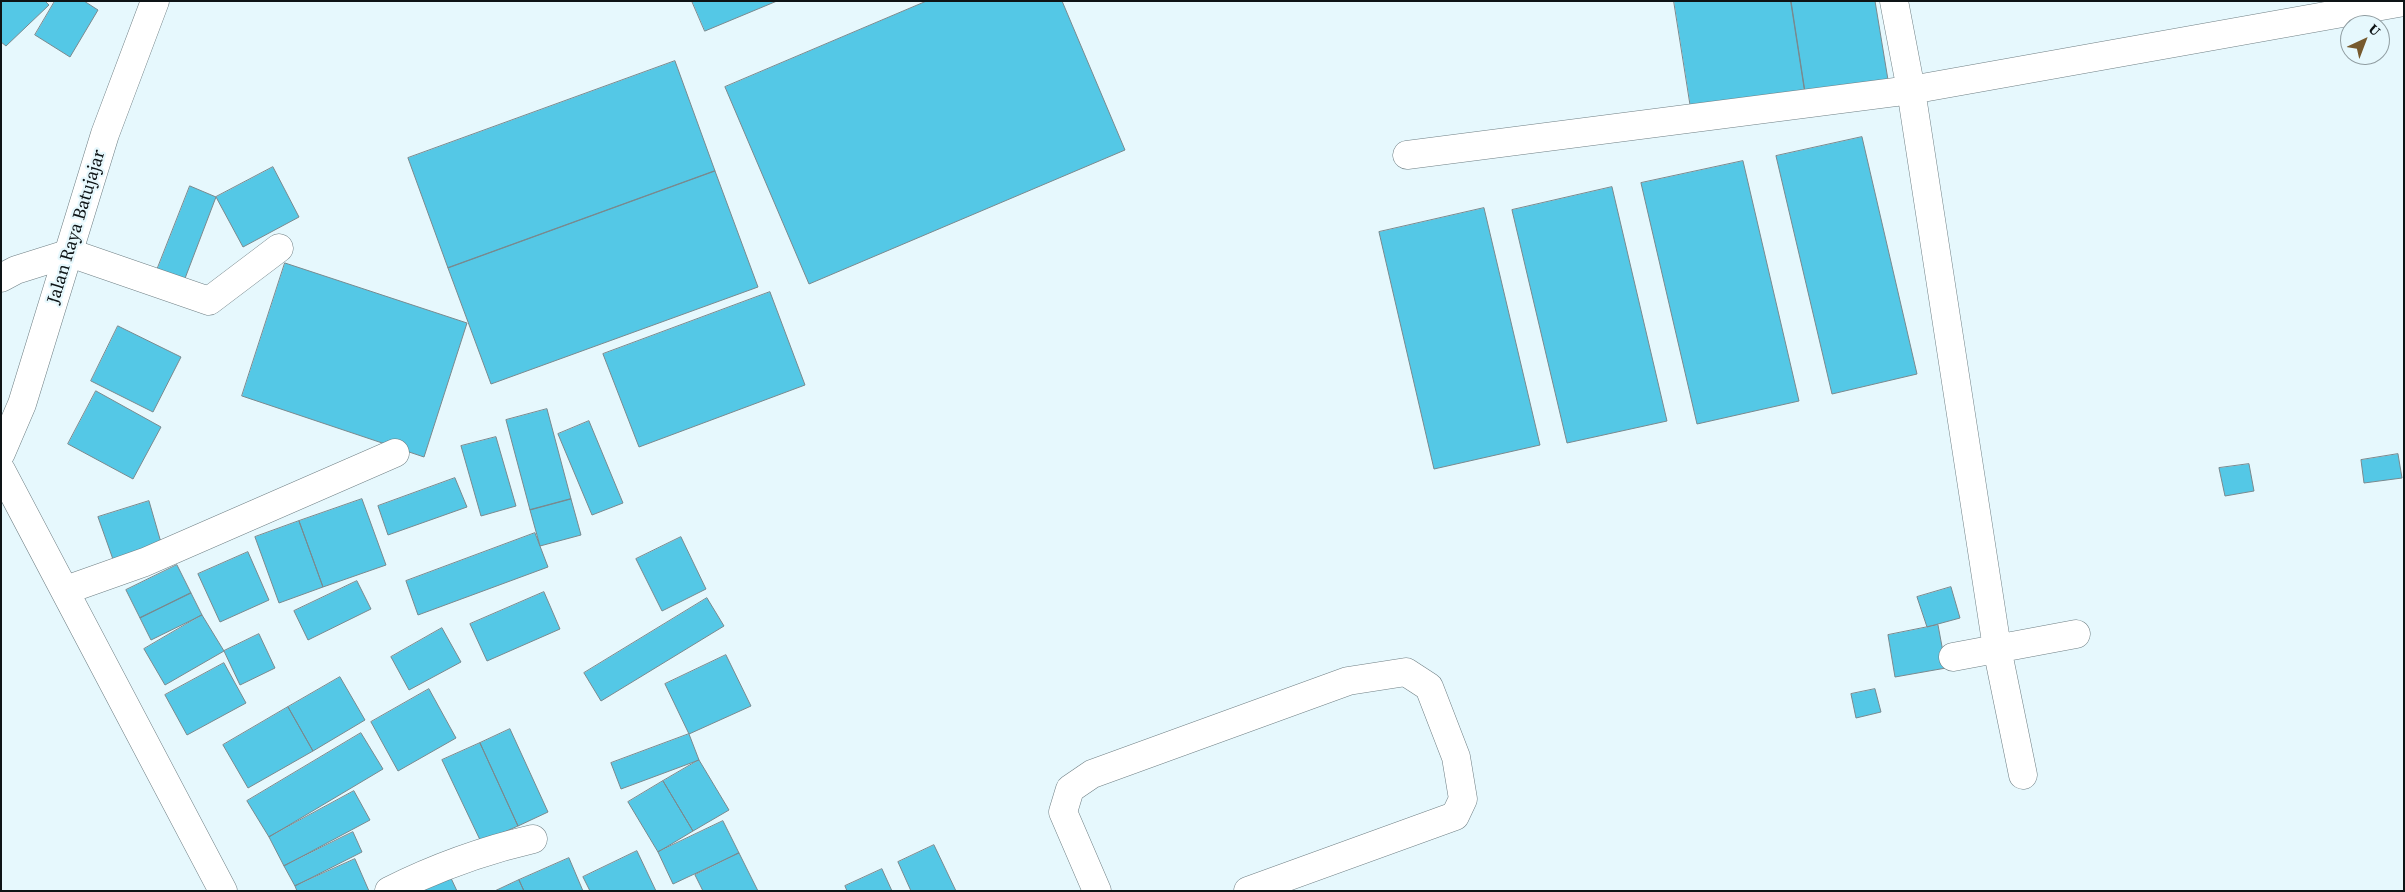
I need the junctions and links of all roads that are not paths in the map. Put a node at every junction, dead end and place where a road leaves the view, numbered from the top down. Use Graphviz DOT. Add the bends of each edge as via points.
graph roads {
  1 [pos="155,1"];
  2 [pos="1894,1"];
  3 [pos="2404,2"];
  4 [pos="1912,90"];
  5 [pos="1406,155"];
  6 [pos="279,248"];
  7 [pos="70,254"];
  8 [pos="1,278"];
  9 [pos="1,453"];
  10 [pos="395,453"];
  11 [pos="1,470"];
  12 [pos="66,590"];
  13 [pos="2076,634"];
  14 [pos="1997,648"];
  15 [pos="1953,657"];
  16 [pos="2023,775"];
  17 [pos="533,839"];
  18 [pos="1277,886"];
  19 [pos="223,891"];
  20 [pos="389,891"];
  21 [pos="1097,891"];
  22 [pos="1248,891"];
  1 -- 7 [label="main road, Jalan Raya Batujajar" via="105,134"];
  2 -- 4 [label="main road"];
  3 -- 4 [label="main road"];
  4 -- 5 [label="main road"];
  4 -- 14 [label="main road"];
  6 -- 7 [label="main road" via="209,301"];
  7 -- 8 [label="main road" via="16,270"];
  7 -- 9 [label="main road, Jalan Raya Batujajar" via="22,404"];
  10 -- 12 [label="main road" via="145,562"];
  11 -- 12 [label="main road"];
  12 -- 19 [label="main road"];
  13 -- 14 [label="main road"];
  14 -- 15 [label="main road"];
  14 -- 16 [label="main road"];
  17 -- 20 [label="main road" via="462,858"];
  18 -- 21 [label="main road" via="1455,816 1463,799 1456,757 1428,687 1406,672 1348,681 1092,774 1070,789 1063,812"];
  18 -- 22 [label="main road"];
}
